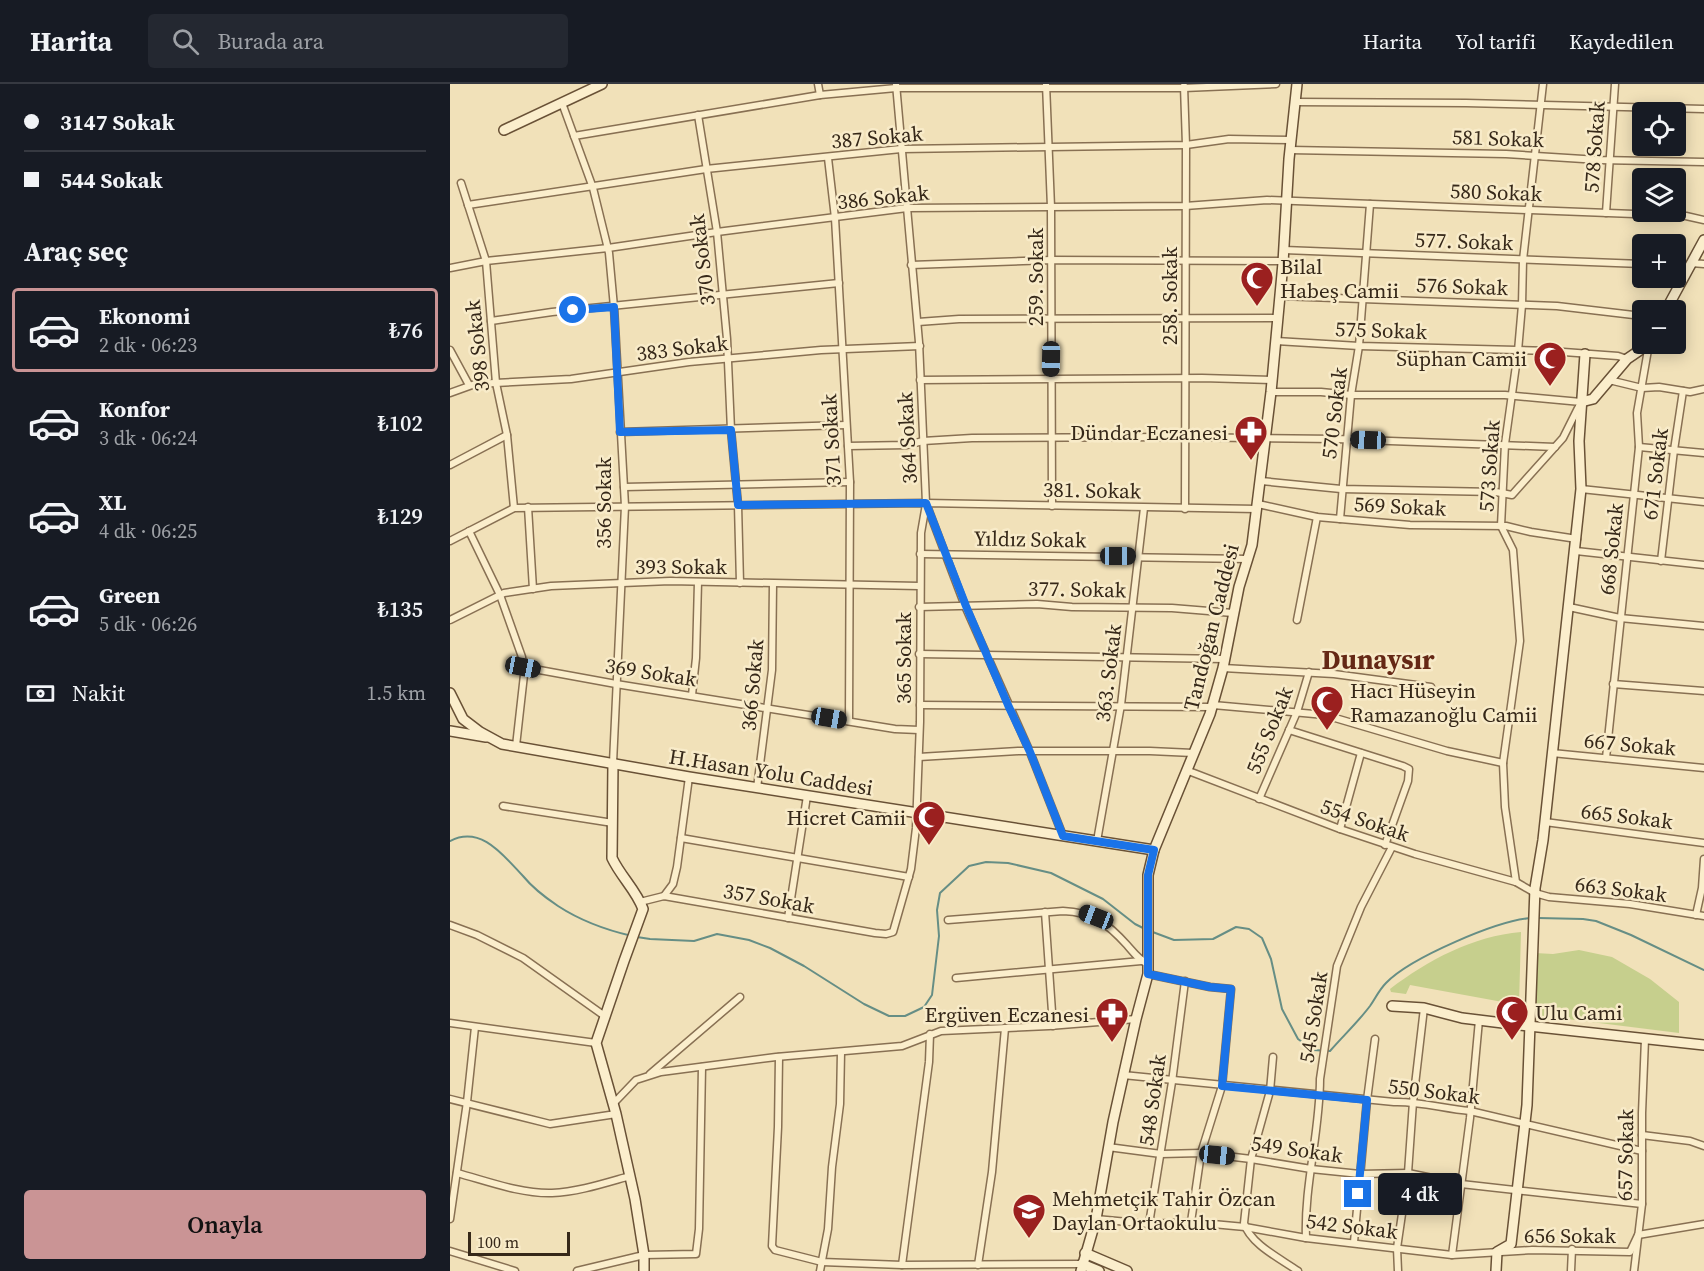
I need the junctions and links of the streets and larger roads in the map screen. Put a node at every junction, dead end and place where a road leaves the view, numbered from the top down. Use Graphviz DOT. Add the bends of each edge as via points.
graph roads {
  1 [pos="602,84"];
  2 [pos="818,84"];
  3 [pos="1276,84"];
  4 [pos="1297,84"];
  5 [pos="1543,84"];
  6 [pos="1615,84"];
  7 [pos="896,86"];
  8 [pos="1046,86"];
  9 [pos="1184,86"];
  10 [pos="820,95"];
  11 [pos="1295,102"];
  12 [pos="562,103"];
  13 [pos="1541,104"];
  14 [pos="1614,106"];
  15 [pos="1704,109"];
  16 [pos="698,114"];
  17 [pos="504,130"];
  18 [pos="574,136"];
  19 [pos="1186,145"];
  20 [pos="1290,145"];
  21 [pos="1050,148"];
  22 [pos="901,149"];
  23 [pos="1534,156"];
  24 [pos="828,158"];
  25 [pos="1611,160"];
  26 [pos="1704,162"];
  27 [pos="706,169"];
  28 [pos="461,183"];
  29 [pos="593,188"];
  30 [pos="1287,202"];
  31 [pos="1370,204"];
  32 [pos="468,205"];
  33 [pos="1185,206"];
  34 [pos="1051,207"];
  35 [pos="907,208"];
  36 [pos="1529,210"];
  37 [pos="1606,213"];
  38 [pos="835,218"];
  39 [pos="1704,220"];
  40 [pos="717,232"];
  41 [pos="1704,240"];
  42 [pos="608,248"];
  43 [pos="1284,250"];
  44 [pos="1367,254"];
  45 [pos="1051,260"];
  46 [pos="1185,260"];
  47 [pos="1523,260"];
  48 [pos="486,261"];
  49 [pos="1283,261"];
  50 [pos="1632,264"];
  51 [pos="1704,264"];
  52 [pos="1686,265"];
  53 [pos="1690,265"];
  54 [pos="911,266"];
  55 [pos="450,268"];
  56 [pos="839,283"];
  57 [pos="723,296"];
  58 [pos="1280,296"];
  59 [pos="1362,300"];
  60 [pos="1671,300"];
  61 [pos="1522,305"];
  62 [pos="614,307"];
  63 [pos="1632,315"];
  64 [pos="1278,318"];
  65 [pos="1185,319"];
  66 [pos="1052,320"];
  67 [pos="491,321"];
  68 [pos="918,322"];
  69 [pos="1276,341"];
  70 [pos="920,346"];
  71 [pos="1359,346"];
  72 [pos="842,349"];
  73 [pos="450,350"];
  74 [pos="1518,351"];
  75 [pos="1585,354"];
  76 [pos="1634,354"];
  77 [pos="1647,354"];
  78 [pos="727,359"];
  79 [pos="1627,359"];
  80 [pos="618,373"];
  81 [pos="1186,378"];
  82 [pos="1051,379"];
  83 [pos="920,380"];
  84 [pos="1272,380"];
  85 [pos="1609,380"];
  86 [pos="496,382"];
  87 [pos="469,385"];
  88 [pos="1642,388"];
  89 [pos="1704,389"];
  90 [pos="1683,391"];
  91 [pos="1271,392"];
  92 [pos="450,393"];
  93 [pos="1351,395"];
  94 [pos="1511,396"];
  95 [pos="1581,402"];
  96 [pos="846,425"];
  97 [pos="731,430"];
  98 [pos="620,432"];
  99 [pos="507,435"];
  100 [pos="1186,437"];
  101 [pos="1267,437"];
  102 [pos="1051,438"];
  103 [pos="1347,439"];
  104 [pos="923,441"];
  105 [pos="1505,444"];
  106 [pos="848,446"];
  107 [pos="1555,447"];
  108 [pos="1640,447"];
  109 [pos="1674,450"];
  110 [pos="1704,453"];
  111 [pos="450,465"];
  112 [pos="1261,481"];
  113 [pos="850,482"];
  114 [pos="737,484"];
  115 [pos="624,488"];
  116 [pos="1341,489"];
  117 [pos="1581,489"];
  118 [pos="1503,494"];
  119 [pos="1634,495"];
  120 [pos="1669,499"];
  121 [pos="1704,502"];
  122 [pos="926,503"];
  123 [pos="850,504"];
  124 [pos="738,505"];
  125 [pos="625,506"];
  126 [pos="1052,506"];
  127 [pos="528,507"];
  128 [pos="1258,507"];
  129 [pos="514,508"];
  130 [pos="1144,508"];
  131 [pos="1185,508"];
  132 [pos="1317,517"];
  133 [pos="1340,519"];
  134 [pos="1501,526"];
  135 [pos="469,531"];
  136 [pos="1576,539"];
  137 [pos="450,541"];
  138 [pos="1576,551"];
  139 [pos="920,554"];
  140 [pos="947,555"];
  141 [pos="1140,556"];
  142 [pos="1628,557"];
  143 [pos="1248,559"];
  144 [pos="1661,561"];
  145 [pos="1704,565"];
  146 [pos="698,582"];
  147 [pos="620,583"];
  148 [pos="740,583"];
  149 [pos="773,584"];
  150 [pos="849,586"];
  151 [pos="919,586"];
  152 [pos="533,589"];
  153 [pos="500,595"];
  154 [pos="966,606"];
  155 [pos="919,607"];
  156 [pos="1133,607"];
  157 [pos="1569,607"];
  158 [pos="1233,613"];
  159 [pos="1620,618"];
  160 [pos="450,620"];
  161 [pos="1297,620"];
  162 [pos="1704,626"];
  163 [pos="919,654"];
  164 [pos="986,654"];
  165 [pos="1126,656"];
  166 [pos="1224,663"];
  167 [pos="523,667"];
  168 [pos="1309,672"];
  169 [pos="616,684"];
  170 [pos="1613,684"];
  171 [pos="1431,687"];
  172 [pos="1704,691"];
  173 [pos="450,693"];
  174 [pos="692,695"];
  175 [pos="920,705"];
  176 [pos="1008,705"];
  177 [pos="1121,705"];
  178 [pos="1213,706"];
  179 [pos="768,707"];
  180 [pos="1297,712"];
  181 [pos="849,722"];
  182 [pos="920,730"];
  183 [pos="1289,730"];
  184 [pos="450,731"];
  185 [pos="492,738"];
  186 [pos="516,746"];
  187 [pos="1114,751"];
  188 [pos="1030,752"];
  189 [pos="1193,753"];
  190 [pos="1361,753"];
  191 [pos="1552,753"];
  192 [pos="919,757"];
  193 [pos="1606,758"];
  194 [pos="613,763"];
  195 [pos="1503,763"];
  196 [pos="1704,768"];
  197 [pos="1186,770"];
  198 [pos="689,777"];
  199 [pos="757,788"];
  200 [pos="807,796"];
  201 [pos="1259,799"];
  202 [pos="503,806"];
  203 [pos="916,814"];
  204 [pos="1545,822"];
  205 [pos="614,823"];
  206 [pos="1340,829"];
  207 [pos="1063,836"];
  208 [pos="681,838"];
  209 [pos="1097,842"];
  210 [pos="1704,843"];
  211 [pos="1388,846"];
  212 [pos="1154,850"];
  213 [pos="798,858"];
  214 [pos="1704,859"];
  215 [pos="909,877"];
  216 [pos="1516,882"];
  217 [pos="1535,893"];
  218 [pos="664,896"];
  219 [pos="640,902"];
  220 [pos="1045,912"];
  221 [pos="1696,915"];
  222 [pos="1704,916"];
  223 [pos="788,918"];
  224 [pos="948,920"];
  225 [pos="450,925"];
  226 [pos="893,932"];
  227 [pos="1146,967"];
  228 [pos="1050,970"];
  229 [pos="956,978"];
  230 [pos="1185,981"];
  231 [pos="740,997"];
  232 [pos="1392,1006"];
  233 [pos="1424,1008"];
  234 [pos="606,1017"];
  235 [pos="1136,1019"];
  236 [pos="1479,1020"];
  237 [pos="450,1023"];
  238 [pos="1053,1026"];
  239 [pos="475,1027"];
  240 [pos="1530,1027"];
  241 [pos="1005,1028"];
  242 [pos="930,1034"];
  243 [pos="1375,1039"];
  244 [pos="1646,1039"];
  245 [pos="596,1043"];
  246 [pos="1704,1045"];
  247 [pos="841,1052"];
  248 [pos="1273,1056"];
  249 [pos="779,1057"];
  250 [pos="702,1067"];
  251 [pos="1123,1075"];
  252 [pos="647,1077"];
  253 [pos="1172,1082"];
  254 [pos="1222,1086"];
  255 [pos="1270,1091"];
  256 [pos="1320,1095"];
  257 [pos="450,1099"];
  258 [pos="1367,1100"];
  259 [pos="467,1102"];
  260 [pos="1413,1102"];
  261 [pos="613,1104"];
  262 [pos="1470,1111"];
  263 [pos="616,1114"];
  264 [pos="1525,1124"];
  265 [pos="1642,1135"];
  266 [pos="1108,1146"];
  267 [pos="1704,1146"];
  268 [pos="1642,1151"];
  269 [pos="1161,1154"];
  270 [pos="1200,1154"];
  271 [pos="1251,1159"];
  272 [pos="1311,1169"];
  273 [pos="457,1173"];
  274 [pos="1408,1173"];
  275 [pos="1360,1174"];
  276 [pos="630,1176"];
  277 [pos="1461,1184"];
  278 [pos="1517,1190"];
  279 [pos="1642,1204"];
  280 [pos="450,1219"];
  281 [pos="1096,1219"];
  282 [pos="1191,1222"];
  283 [pos="1149,1224"];
  284 [pos="1704,1224"];
  285 [pos="1245,1227"];
  286 [pos="1638,1235"];
  287 [pos="1306,1238"];
  288 [pos="1354,1242"];
  289 [pos="1397,1248"];
  290 [pos="1572,1250"];
  291 [pos="450,1251"];
  292 [pos="1497,1252"];
  293 [pos="1085,1253"];
  294 [pos="1452,1254"];
  295 [pos="644,1255"];
  296 [pos="822,1262"];
  297 [pos="902,1265"];
  298 [pos="978,1265"];
  299 [pos="1082,1267"];
  300 [pos="1006,1268"];
  301 [pos="516,1271"];
  302 [pos="577,1271"];
  303 [pos="644,1271"];
  304 [pos="820,1271"];
  305 [pos="1099,1271"];
  306 [pos="1127,1271"];
  307 [pos="1298,1271"];
  308 [pos="1398,1271"];
  309 [pos="1496,1271"];
  310 [pos="1571,1271"];
  311 [pos="1635,1271"];
  1 -- 12 [label="street"];
  2 -- 10 [label="street"];
  3 -- 9 [label="street"];
  4 -- 11 [label="street, Tandoğan Caddesi"];
  5 -- 13 [label="street, 573 Sokak"];
  6 -- 14 [label="street, 578 Sokak"];
  7 -- 8 [label="street"];
  7 -- 10 [label="street"];
  7 -- 22 [label="street, 364 Sokak"];
  8 -- 9 [label="street"];
  8 -- 21 [label="street, 259. Sokak"];
  9 -- 19 [label="street, 258. Sokak"];
  10 -- 16 [label="street"];
  11 -- 13 [label="street"];
  11 -- 20 [label="street, Tandoğan Caddesi"];
  12 -- 17 [label="street"];
  12 -- 18 [label="street, 356 Sokak"];
  13 -- 14 [label="street"];
  13 -- 23 [label="street, 573 Sokak"];
  14 -- 15 [label="street"];
  14 -- 25 [label="street, 578 Sokak"];
  16 -- 18 [label="street"];
  16 -- 27 [label="street, 370 Sokak"];
  18 -- 29 [label="street, 356 Sokak"];
  19 -- 20 [label="street, 387 Sokak" via="1229,139"];
  19 -- 21 [label="street, 387 Sokak"];
  19 -- 33 [label="street, 258. Sokak"];
  20 -- 23 [label="street, 581 Sokak"];
  20 -- 30 [label="street, Tandoğan Caddesi"];
  21 -- 22 [label="street, 387 Sokak"];
  21 -- 34 [label="street, 259. Sokak"];
  22 -- 24 [label="street, 387 Sokak"];
  22 -- 35 [label="street, 364 Sokak"];
  23 -- 25 [label="street, 581 Sokak"];
  23 -- 36 [label="street, 573 Sokak"];
  24 -- 27 [label="street, 387 Sokak"];
  24 -- 38 [label="street, 371 Sokak"];
  25 -- 26 [label="street, 581 Sokak"];
  25 -- 37 [label="street, 578 Sokak"];
  27 -- 29 [label="street, 387 Sokak"];
  27 -- 40 [label="street, 370 Sokak"];
  28 -- 32 [label="street, 398 Sokak"];
  29 -- 32 [label="street, 387 Sokak"];
  29 -- 42 [label="street, 356 Sokak"];
  30 -- 31 [label="street, 580 Sokak"];
  30 -- 33 [label="street, 386 Sokak"];
  30 -- 43 [label="street, Tandoğan Caddesi"];
  31 -- 36 [label="street, 580 Sokak"];
  31 -- 44 [label="street, 570 Sokak"];
  32 -- 48 [label="street, 398 Sokak"];
  33 -- 34 [label="street, 386 Sokak"];
  33 -- 46 [label="street, 258. Sokak"];
  34 -- 35 [label="street, 386 Sokak"];
  34 -- 45 [label="street, 259. Sokak"];
  35 -- 38 [label="street, 386 Sokak"];
  35 -- 54 [label="street, 364 Sokak"];
  36 -- 37 [label="street, 580 Sokak"];
  36 -- 47 [label="street, 573 Sokak"];
  37 -- 39 [label="street, 580 Sokak"];
  38 -- 40 [label="street, 386 Sokak"];
  38 -- 56 [label="street, 371 Sokak"];
  40 -- 42 [label="street, 386 Sokak"];
  40 -- 57 [label="street, 370 Sokak"];
  41 -- 53 [label="street"];
  42 -- 48 [label="street, 386 Sokak"];
  42 -- 62 [label="street, 356 Sokak"];
  43 -- 44 [label="street, 577. Sokak"];
  43 -- 49 [label="street, Tandoğan Caddesi"];
  44 -- 47 [label="street, 577. Sokak"];
  44 -- 59 [label="street, 570 Sokak"];
  45 -- 46 [label="street"];
  45 -- 54 [label="street"];
  45 -- 66 [label="street, 259. Sokak"];
  46 -- 49 [label="street"];
  46 -- 65 [label="street, 258. Sokak"];
  47 -- 50 [label="street, 577. Sokak"];
  47 -- 61 [label="street, 573 Sokak"];
  48 -- 55 [label="street, 386 Sokak"];
  48 -- 67 [label="street, 398 Sokak"];
  49 -- 58 [label="street, Tandoğan Caddesi"];
  51 -- 53 [label="street"];
  52 -- 53 [label="street"];
  53 -- 60 [label="street"];
  54 -- 68 [label="street, 364 Sokak"];
  56 -- 57 [label="street"];
  56 -- 72 [label="street, 371 Sokak"];
  57 -- 62 [label="street"];
  57 -- 78 [label="street, 370 Sokak"];
  58 -- 59 [label="street, 576 Sokak"];
  58 -- 64 [label="street, Tandoğan Caddesi"];
  59 -- 61 [label="street, 576 Sokak"];
  59 -- 71 [label="street, 570 Sokak"];
  61 -- 63 [label="street, 576 Sokak"];
  61 -- 74 [label="street, 573 Sokak"];
  62 -- 67 [label="street"];
  62 -- 80 [label="street, 356 Sokak"];
  64 -- 65 [label="street"];
  64 -- 69 [label="street, Tandoğan Caddesi"];
  65 -- 66 [label="street"];
  65 -- 81 [label="street, 258. Sokak"];
  66 -- 68 [label="street"];
  66 -- 82 [label="street, 259. Sokak"];
  67 -- 86 [label="street, 398 Sokak"];
  68 -- 70 [label="street, 364 Sokak"];
  69 -- 71 [label="street, 575 Sokak"];
  69 -- 84 [label="street, Tandoğan Caddesi"];
  70 -- 72 [label="street, 383 Sokak"];
  70 -- 83 [label="street, 364 Sokak"];
  71 -- 74 [label="street, 575 Sokak"];
  71 -- 93 [label="street, 570 Sokak"];
  72 -- 78 [label="street, 383 Sokak"];
  72 -- 96 [label="street, 371 Sokak"];
  73 -- 87 [label="street"];
  74 -- 75 [label="street, 575 Sokak"];
  74 -- 94 [label="street, 573 Sokak"];
  75 -- 79 [label="street, 575 Sokak"];
  75 -- 95 [label="street"];
  76 -- 79 [label="street"];
  77 -- 88 [label="street, 668 Sokak"];
  78 -- 80 [label="street, 383 Sokak"];
  78 -- 97 [label="street, 370 Sokak"];
  79 -- 85 [label="street"];
  80 -- 86 [label="street, 383 Sokak"];
  80 -- 98 [label="street, 356 Sokak"];
  81 -- 82 [label="street"];
  81 -- 84 [label="street"];
  81 -- 100 [label="street, 258. Sokak"];
  82 -- 83 [label="street"];
  82 -- 102 [label="street, 259. Sokak"];
  83 -- 104 [label="street, 364 Sokak"];
  84 -- 91 [label="street, Tandoğan Caddesi"];
  85 -- 88 [label="street"];
  85 -- 95 [label="street" via="1593,399"];
  86 -- 87 [label="street, 383 Sokak"];
  86 -- 99 [label="street, 398 Sokak"];
  87 -- 92 [label="street, 383 Sokak"];
  88 -- 90 [label="street"];
  88 -- 108 [label="street, 668 Sokak" via="1637,413"];
  89 -- 90 [label="street"];
  90 -- 109 [label="street, 671 Sokak"];
  91 -- 93 [label="street"];
  91 -- 101 [label="street, Tandoğan Caddesi"];
  93 -- 94 [label="street"];
  93 -- 103 [label="street, 570 Sokak"];
  94 -- 95 [label="street"];
  94 -- 105 [label="street, 573 Sokak"];
  95 -- 107 [label="street"];
  95 -- 117 [label="street"];
  96 -- 97 [label="street"];
  96 -- 106 [label="street, 371 Sokak"];
  97 -- 98 [label="street"];
  97 -- 114 [label="street, 370 Sokak"];
  98 -- 115 [label="street, 356 Sokak"];
  99 -- 111 [label="street"];
  99 -- 129 [label="street, 398 Sokak"];
  100 -- 101 [label="street"];
  100 -- 102 [label="street"];
  100 -- 131 [label="street, 258. Sokak"];
  101 -- 103 [label="street"];
  101 -- 112 [label="street, Tandoğan Caddesi"];
  102 -- 104 [label="street"];
  102 -- 126 [label="street, 259. Sokak"];
  103 -- 105 [label="street"];
  103 -- 116 [label="street, 570 Sokak"];
  104 -- 106 [label="street" via="907,446"];
  104 -- 122 [label="street, 364 Sokak"];
  105 -- 107 [label="street"];
  105 -- 118 [label="street, 573 Sokak"];
  106 -- 113 [label="street, 371 Sokak"];
  107 -- 118 [label="street" via="1512,495"];
  108 -- 109 [label="street"];
  108 -- 119 [label="street, 668 Sokak"];
  109 -- 110 [label="street"];
  109 -- 120 [label="street, 671 Sokak"];
  112 -- 116 [label="street"];
  112 -- 128 [label="street, Tandoğan Caddesi"];
  113 -- 114 [label="street"];
  113 -- 123 [label="street, 371 Sokak"];
  114 -- 115 [label="street"];
  114 -- 124 [label="street, 370 Sokak"];
  115 -- 125 [label="street, 356 Sokak"];
  116 -- 118 [label="street"];
  116 -- 133 [label="street, 570 Sokak"];
  117 -- 119 [label="street"];
  117 -- 136 [label="street"];
  118 -- 134 [label="street, 573 Sokak"];
  119 -- 120 [label="street"];
  119 -- 142 [label="street, 668 Sokak"];
  120 -- 121 [label="street"];
  120 -- 144 [label="street, 671 Sokak"];
  122 -- 123 [label="street, 381. Sokak"];
  122 -- 126 [label="street, 381. Sokak"];
  122 -- 139 [label="street, 365 Sokak"];
  122 -- 140 [label="street, 364 Sokak"];
  123 -- 124 [label="street, 381. Sokak"];
  123 -- 150 [label="street, 371 Sokak"];
  124 -- 125 [label="street, 381. Sokak"];
  124 -- 148 [label="street, 370 Sokak"];
  125 -- 127 [label="street, 381. Sokak"];
  125 -- 147 [label="street, 356 Sokak"];
  126 -- 130 [label="street, 381. Sokak"];
  127 -- 129 [label="street, 381. Sokak"];
  127 -- 152 [label="street"];
  128 -- 131 [label="street, 381. Sokak"];
  128 -- 132 [label="street, 569 Sokak"];
  128 -- 143 [label="street, Tandoğan Caddesi"];
  129 -- 135 [label="street"];
  130 -- 131 [label="street, 381. Sokak"];
  130 -- 141 [label="street, 363. Sokak"];
  132 -- 133 [label="street, 569 Sokak"];
  132 -- 161 [label="street"];
  133 -- 134 [label="street, 569 Sokak"];
  134 -- 136 [label="street, 569 Sokak"];
  134 -- 195 [label="street, 573 Sokak" via="1513,550 1520,641"];
  135 -- 137 [label="street"];
  135 -- 153 [label="street"];
  136 -- 138 [label="street"];
  138 -- 142 [label="street"];
  138 -- 157 [label="street"];
  139 -- 140 [label="street, Yıldız Sokak"];
  139 -- 151 [label="street, 365 Sokak"];
  140 -- 141 [label="street, Yıldız Sokak"];
  140 -- 154 [label="street, 364 Sokak"];
  141 -- 143 [label="street, Yıldız Sokak"];
  141 -- 156 [label="street, 363. Sokak"];
  142 -- 144 [label="street"];
  142 -- 159 [label="street, 668 Sokak"];
  143 -- 158 [label="street, Tandoğan Caddesi"];
  144 -- 145 [label="street"];
  146 -- 147 [label="street, 393 Sokak"];
  146 -- 148 [label="street, 393 Sokak"];
  146 -- 174 [label="street"];
  147 -- 152 [label="street, 393 Sokak"];
  147 -- 169 [label="street, 356 Sokak"];
  148 -- 149 [label="street, 393 Sokak"];
  149 -- 150 [label="street, 393 Sokak"];
  149 -- 179 [label="street, 366 Sokak"];
  150 -- 151 [label="street, 393 Sokak"];
  150 -- 181 [label="street, 371 Sokak"];
  151 -- 155 [label="street, 365 Sokak"];
  152 -- 153 [label="street, 393 Sokak"];
  153 -- 160 [label="street, 393 Sokak"];
  153 -- 167 [label="street"];
  154 -- 155 [label="street, 377. Sokak"];
  154 -- 156 [label="street, 377. Sokak"];
  154 -- 164 [label="street, 364 Sokak"];
  155 -- 163 [label="street, 365 Sokak"];
  156 -- 158 [label="street, 377. Sokak"];
  156 -- 165 [label="street, 363. Sokak"];
  157 -- 159 [label="street"];
  157 -- 191 [label="street"];
  158 -- 166 [label="street, Tandoğan Caddesi"];
  159 -- 162 [label="street"];
  159 -- 170 [label="street, 668 Sokak"];
  163 -- 164 [label="street"];
  163 -- 175 [label="street, 365 Sokak"];
  164 -- 165 [label="street"];
  164 -- 176 [label="street, 364 Sokak"];
  165 -- 166 [label="street"];
  165 -- 177 [label="street, 363. Sokak"];
  166 -- 168 [label="street"];
  166 -- 178 [label="street, Tandoğan Caddesi"];
  167 -- 169 [label="street, 369 Sokak"];
  167 -- 186 [label="street"];
  168 -- 171 [label="street"];
  168 -- 180 [label="street, 555 Sokak"];
  169 -- 174 [label="street, 369 Sokak"];
  169 -- 194 [label="street, 356 Sokak"];
  170 -- 172 [label="street"];
  170 -- 193 [label="street, 668 Sokak"];
  173 -- 185 [label="street" via="463,719"];
  174 -- 179 [label="street, 369 Sokak"];
  175 -- 176 [label="street"];
  175 -- 182 [label="street, 365 Sokak"];
  176 -- 177 [label="street"];
  176 -- 188 [label="street, 364 Sokak"];
  177 -- 178 [label="street"];
  177 -- 187 [label="street, 363. Sokak"];
  178 -- 180 [label="street"];
  178 -- 189 [label="street, Tandoğan Caddesi"];
  179 -- 181 [label="street, 369 Sokak"];
  179 -- 199 [label="street, 366 Sokak"];
  180 -- 183 [label="street, 555 Sokak"];
  180 -- 195 [label="street" via="1325,715"];
  181 -- 182 [label="street, 369 Sokak"];
  182 -- 192 [label="street, 365 Sokak"];
  183 -- 190 [label="street"];
  183 -- 201 [label="street, 555 Sokak"];
  184 -- 185 [label="street"];
  185 -- 186 [label="street, H.Hasan Yolu Caddesi"];
  186 -- 194 [label="street, H.Hasan Yolu Caddesi"];
  187 -- 188 [label="street"];
  187 -- 189 [label="street"];
  187 -- 209 [label="street, 363. Sokak"];
  188 -- 192 [label="street"];
  188 -- 207 [label="street, 364 Sokak"];
  189 -- 197 [label="street, Tandoğan Caddesi"];
  190 -- 206 [label="street"];
  190 -- 211 [label="street, 545 Sokak" via="1403,766 1410,774"];
  191 -- 193 [label="street, 667 Sokak"];
  191 -- 204 [label="street"];
  192 -- 203 [label="street, 365 Sokak"];
  193 -- 196 [label="street, 667 Sokak"];
  194 -- 198 [label="street, H.Hasan Yolu Caddesi"];
  194 -- 205 [label="street, 356 Sokak"];
  195 -- 216 [label="street, 573 Sokak"];
  197 -- 201 [label="street, 554 Sokak"];
  197 -- 212 [label="street, Tandoğan Caddesi"];
  198 -- 199 [label="street, H.Hasan Yolu Caddesi"];
  198 -- 208 [label="street"];
  199 -- 200 [label="street, H.Hasan Yolu Caddesi"];
  200 -- 203 [label="street, H.Hasan Yolu Caddesi"];
  200 -- 213 [label="street"];
  201 -- 206 [label="street, 554 Sokak"];
  202 -- 205 [label="street"];
  203 -- 207 [label="street, H.Hasan Yolu Caddesi"];
  203 -- 215 [label="street, 365 Sokak"];
  204 -- 210 [label="street, 665 Sokak"];
  204 -- 217 [label="street"];
  205 -- 219 [label="street, 356 Sokak" via="612,858"];
  206 -- 211 [label="street, 554 Sokak"];
  207 -- 209 [label="street, H.Hasan Yolu Caddesi"];
  208 -- 213 [label="street"];
  208 -- 218 [label="street" via="673,884"];
  209 -- 212 [label="street, H.Hasan Yolu Caddesi"];
  211 -- 216 [label="street, 554 Sokak"];
  211 -- 256 [label="street, 545 Sokak" via="1337,966"];
  212 -- 227 [label="street, Tandoğan Caddesi" via="1148,875"];
  213 -- 215 [label="street"];
  213 -- 223 [label="street"];
  214 -- 221 [label="street"];
  215 -- 226 [label="street, 365 Sokak"];
  216 -- 217 [label="street, 554 Sokak"];
  217 -- 221 [label="street, 663 Sokak"];
  217 -- 240 [label="street"];
  218 -- 219 [label="street, 357 Sokak"];
  218 -- 223 [label="street, 357 Sokak"];
  219 -- 234 [label="street" via="643,909"];
  220 -- 224 [label="street"];
  220 -- 227 [label="street" via="1081,912 1096,917"];
  220 -- 228 [label="street"];
  221 -- 222 [label="street, 663 Sokak"];
  223 -- 226 [label="street, 357 Sokak" via="875,933"];
  225 -- 234 [label="street" via="523,958"];
  227 -- 228 [label="street"];
  227 -- 230 [label="street"];
  227 -- 235 [label="street, Tandoğan Caddesi"];
  228 -- 229 [label="street"];
  228 -- 238 [label="street"];
  230 -- 253 [label="street, 548 Sokak"];
  230 -- 254 [label="street" via="1231,989"];
  231 -- 252 [label="street"];
  232 -- 233 [label="street"];
  233 -- 236 [label="street"];
  233 -- 260 [label="street"];
  234 -- 245 [label="street"];
  235 -- 238 [label="street"];
  235 -- 251 [label="street, Tandoğan Caddesi"];
  236 -- 240 [label="street"];
  236 -- 262 [label="street"];
  237 -- 239 [label="street"];
  238 -- 241 [label="street"];
  239 -- 245 [label="street"];
  239 -- 259 [label="street"];
  240 -- 244 [label="street"];
  240 -- 264 [label="street"];
  241 -- 242 [label="street"];
  241 -- 298 [label="street" via="992,1172"];
  242 -- 247 [label="street" via="902,1046"];
  242 -- 297 [label="street"];
  243 -- 258 [label="street"];
  244 -- 246 [label="street"];
  244 -- 265 [label="street, 657 Sokak"];
  245 -- 261 [label="street"];
  247 -- 249 [label="street"];
  247 -- 296 [label="street" via="840,1104"];
  248 -- 255 [label="street"];
  249 -- 250 [label="street"];
  249 -- 296 [label="street" via="772,1246"];
  250 -- 252 [label="street"];
  250 -- 295 [label="street" via="696,1254"];
  251 -- 253 [label="street, 550 Sokak"];
  251 -- 266 [label="street, Tandoğan Caddesi"];
  252 -- 261 [label="street" via="636,1080"];
  253 -- 254 [label="street, 550 Sokak"];
  253 -- 269 [label="street, 548 Sokak"];
  254 -- 255 [label="street, 550 Sokak"];
  254 -- 270 [label="street"];
  255 -- 256 [label="street, 550 Sokak"];
  255 -- 271 [label="street"];
  256 -- 258 [label="street, 550 Sokak"];
  256 -- 272 [label="street, 545 Sokak"];
  257 -- 259 [label="street"];
  258 -- 260 [label="street, 550 Sokak"];
  258 -- 275 [label="street"];
  259 -- 263 [label="street" via="550,1124"];
  259 -- 273 [label="street"];
  260 -- 262 [label="street, 550 Sokak"];
  260 -- 274 [label="street"];
  261 -- 263 [label="street"];
  262 -- 264 [label="street, 550 Sokak"];
  262 -- 277 [label="street"];
  263 -- 276 [label="street"];
  264 -- 268 [label="street, 550 Sokak"];
  264 -- 278 [label="street"];
  265 -- 267 [label="street"];
  265 -- 268 [label="street, 657 Sokak"];
  266 -- 269 [label="street, 549 Sokak"];
  266 -- 281 [label="street, Tandoğan Caddesi"];
  268 -- 279 [label="street, 657 Sokak"];
  269 -- 270 [label="street, 549 Sokak"];
  269 -- 283 [label="street, 548 Sokak"];
  270 -- 271 [label="street, 549 Sokak"];
  270 -- 282 [label="street"];
  271 -- 272 [label="street, 549 Sokak"];
  271 -- 285 [label="street"];
  272 -- 275 [label="street, 549 Sokak"];
  272 -- 287 [label="street, 545 Sokak"];
  273 -- 276 [label="street" via="552,1193"];
  273 -- 280 [label="street"];
  274 -- 275 [label="street, 549 Sokak"];
  274 -- 277 [label="street, 549 Sokak"];
  274 -- 289 [label="street"];
  275 -- 288 [label="street"];
  276 -- 295 [label="street"];
  277 -- 278 [label="street, 549 Sokak"];
  277 -- 294 [label="street"];
  278 -- 279 [label="street, 549 Sokak"];
  278 -- 292 [label="street" via="1511,1244"];
  279 -- 286 [label="street, 657 Sokak"];
  281 -- 283 [label="street, 542 Sokak"];
  281 -- 293 [label="street, Tandoğan Caddesi"];
  282 -- 283 [label="street, 542 Sokak"];
  282 -- 285 [label="street, 542 Sokak"];
  284 -- 286 [label="street, 656 Sokak"];
  285 -- 287 [label="street, 542 Sokak"];
  285 -- 307 [label="street" via="1256,1241"];
  286 -- 290 [label="street, 656 Sokak" via="1630,1252"];
  286 -- 311 [label="street, 657 Sokak"];
  287 -- 288 [label="street, 542 Sokak"];
  288 -- 289 [label="street, 542 Sokak"];
  289 -- 294 [label="street, 542 Sokak"];
  289 -- 308 [label="street"];
  290 -- 292 [label="street, 656 Sokak"];
  290 -- 310 [label="street"];
  291 -- 301 [label="street"];
  292 -- 294 [label="street, 542 Sokak"];
  292 -- 309 [label="street"];
  293 -- 299 [label="street, Tandoğan Caddesi"];
  293 -- 306 [label="street"];
  295 -- 302 [label="street"];
  295 -- 303 [label="street"];
  296 -- 297 [label="street"];
  296 -- 304 [label="street"];
  297 -- 298 [label="street"];
  298 -- 300 [label="street"];
  299 -- 300 [label="street"];
  299 -- 305 [label="street"];
}
